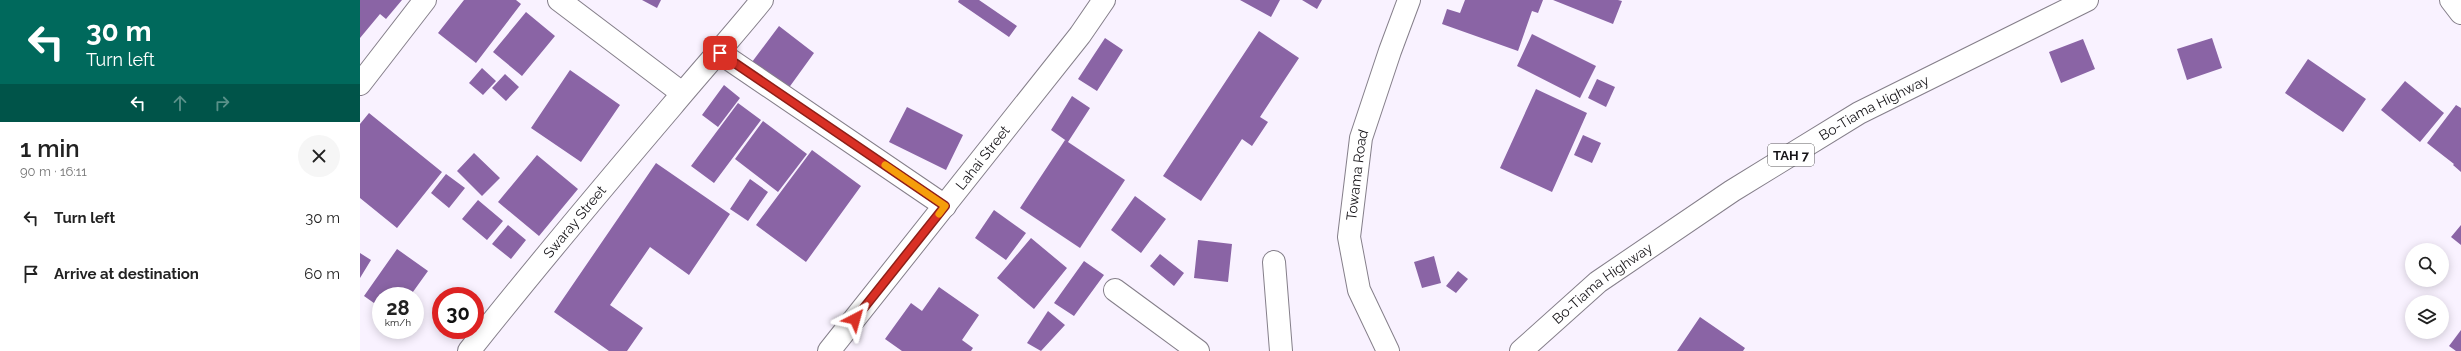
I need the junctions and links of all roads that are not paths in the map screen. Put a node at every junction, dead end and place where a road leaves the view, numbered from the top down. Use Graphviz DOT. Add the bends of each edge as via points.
graph roads {
  1 [pos="425,0"];
  2 [pos="559,0"];
  3 [pos="762,0"];
  4 [pos="1104,0"];
  5 [pos="1409,0"];
  6 [pos="2087,0"];
  7 [pos="2450,0"];
  8 [pos="2461,13"];
  9 [pos="720,53"];
  10 [pos="360,84"];
  11 [pos="682,93"];
  12 [pos="945,206"];
  13 [pos="1274,262"];
  14 [pos="1115,290"];
  15 [pos="469,351"];
  16 [pos="829,351"];
  17 [pos="1198,351"];
  18 [pos="1280,351"];
  19 [pos="1388,351"];
  20 [pos="1521,351"];
  1 -- 10 [label="main road"];
  2 -- 11 [label="main road"];
  3 -- 9 [label="main road"];
  4 -- 12 [label="main road, Lahai Street" via="1080,35"];
  5 -- 19 [label="main road, Towama Road" via="1361,138 1349,237 1359,290"];
  6 -- 20 [label="main road, Bo-Tiama Highway / TAH 7" via="1859,113 1738,187 1598,282"];
  7 -- 8 [label="main road"];
  9 -- 11 [label="main road, Swaray Street"];
  9 -- 12 [label="main road"];
  11 -- 15 [label="main road, Swaray Street" via="551,248"];
  12 -- 16 [label="main road, Lahai Street"];
  13 -- 18 [label="main road"];
  14 -- 17 [label="main road"];
}
